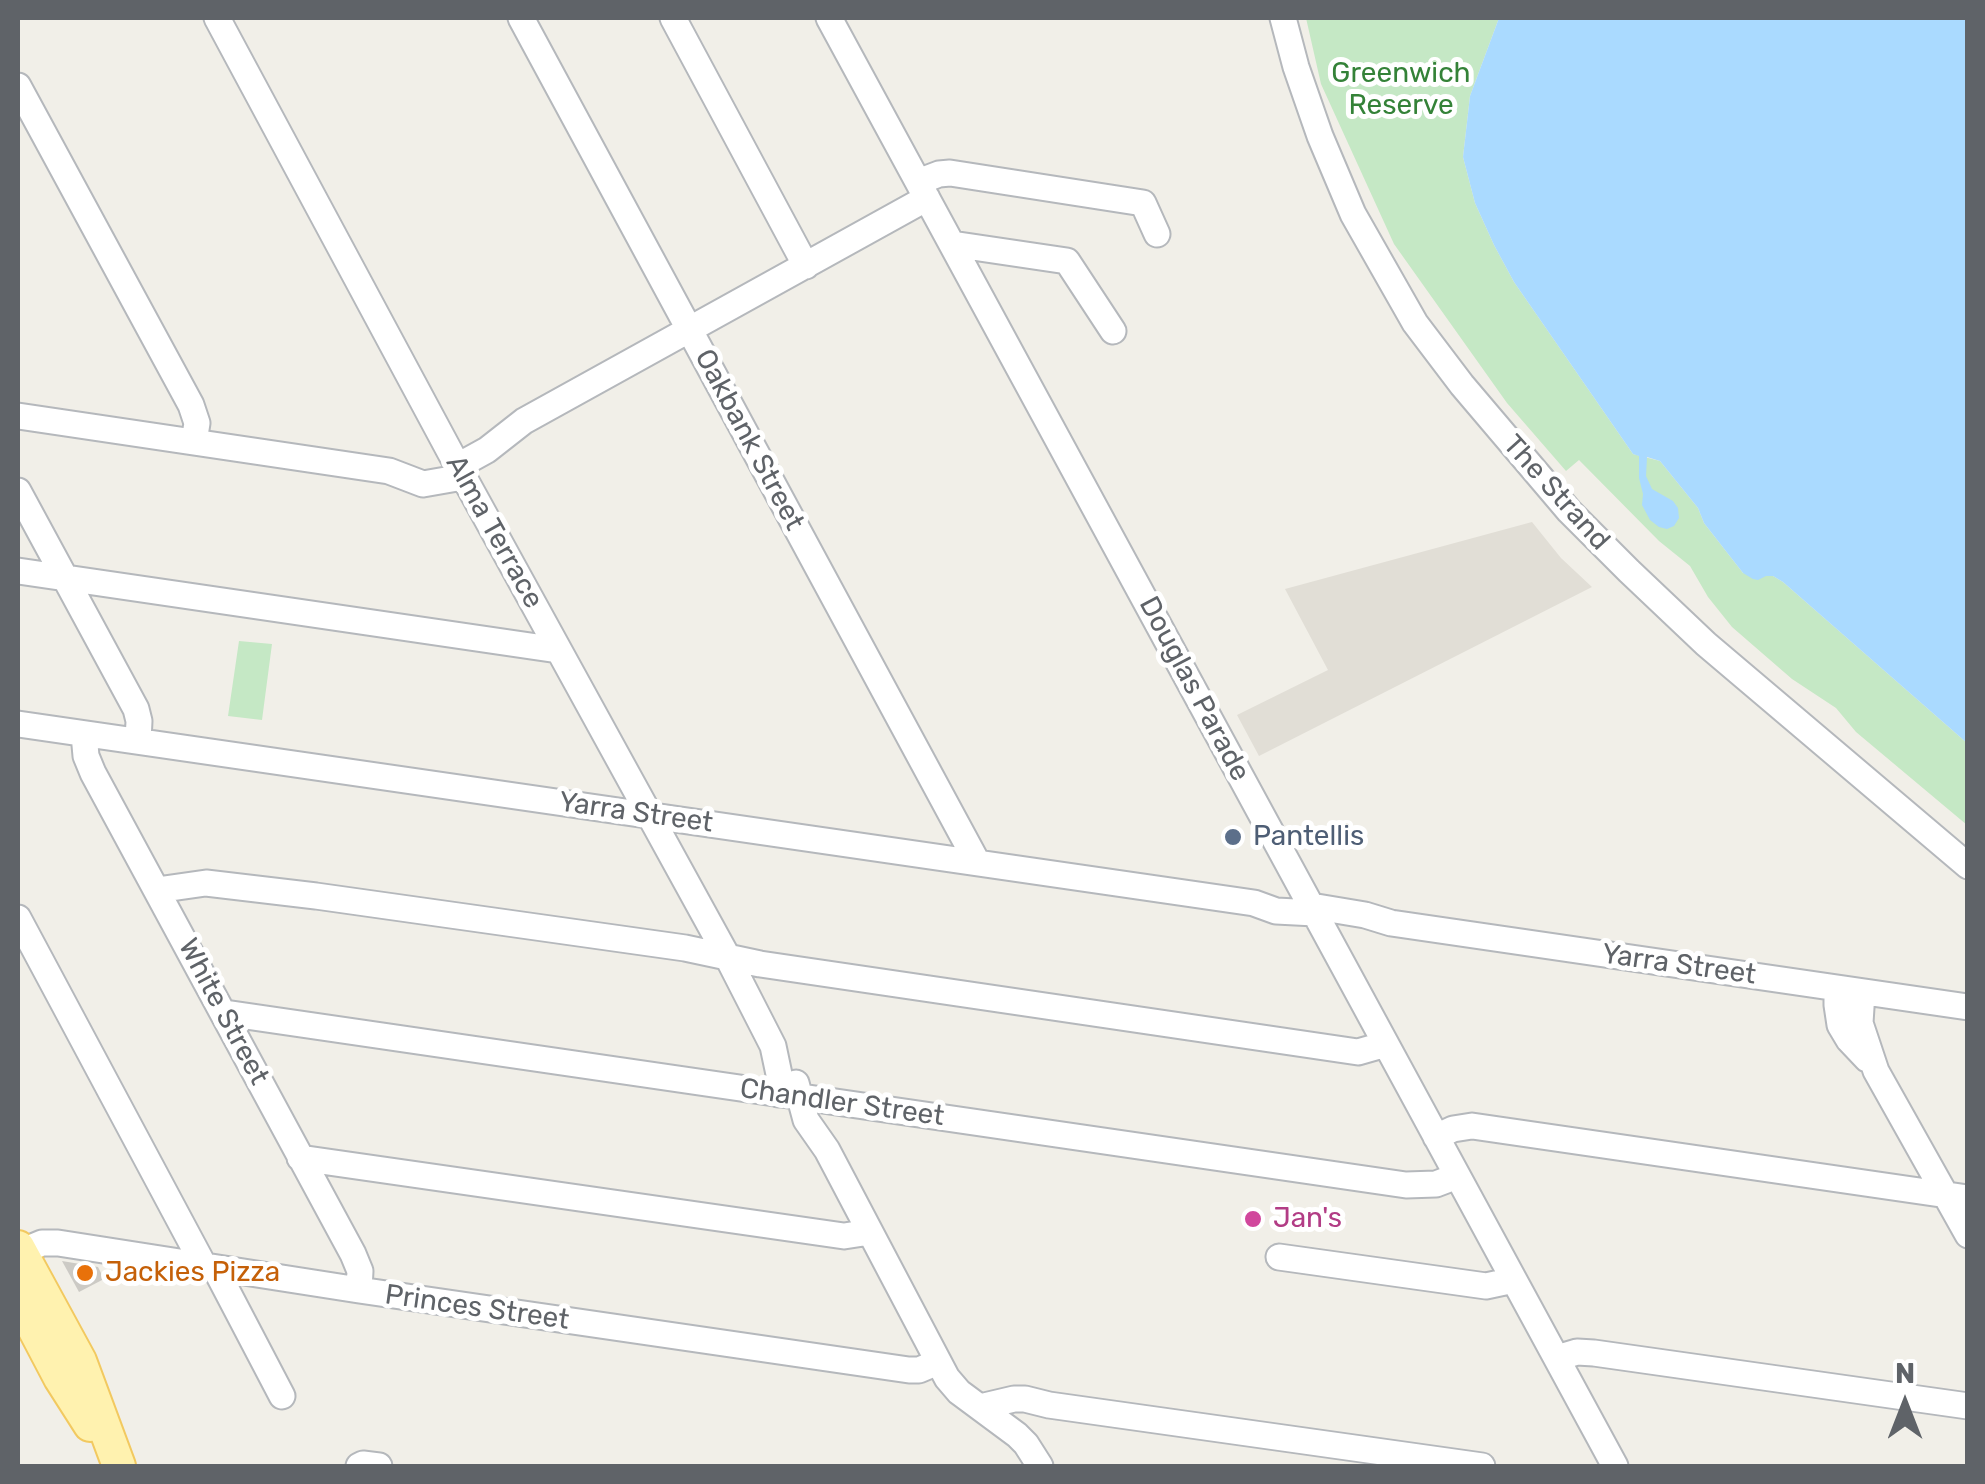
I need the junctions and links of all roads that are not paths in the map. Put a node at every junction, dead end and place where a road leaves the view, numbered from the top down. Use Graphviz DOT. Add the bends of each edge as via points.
graph roads {
  1 [pos="217,18"];
  2 [pos="521,18"];
  3 [pos="673,18"];
  4 [pos="830,18"];
  5 [pos="1282,18"];
  6 [pos="18,86"];
  7 [pos="923,190"];
  8 [pos="1157,234"];
  9 [pos="952,244"];
  10 [pos="806,266"];
  11 [pos="690,330"];
  12 [pos="1113,331"];
  13 [pos="18,416"];
  14 [pos="194,442"];
  15 [pos="456,462"];
  16 [pos="18,491"];
  17 [pos="18,571"];
  18 [pos="65,577"];
  19 [pos="558,650"];
  20 [pos="18,724"];
  21 [pos="84,734"];
  22 [pos="138,741"];
  23 [pos="649,815"];
  24 [pos="977,862"];
  25 [pos="1968,866"];
  26 [pos="1298,880"];
  27 [pos="157,890"];
  28 [pos="1254,903"];
  29 [pos="1313,909"];
  30 [pos="18,918"];
  31 [pos="1391,923"];
  32 [pos="1333,947"];
  33 [pos="726,956"];
  34 [pos="1850,990"];
  35 [pos="1968,1006"];
  36 [pos="225,1013"];
  37 [pos="1386,1044"];
  38 [pos="798,1097"];
  39 [pos="1436,1137"];
  40 [pos="300,1158"];
  41 [pos="1457,1176"];
  42 [pos="1956,1197"];
  43 [pos="870,1232"];
  44 [pos="1968,1235"];
  45 [pos="18,1251"];
  46 [pos="1279,1258"];
  47 [pos="210,1267"];
  48 [pos="1514,1280"];
  49 [pos="359,1290"];
  50 [pos="18,1298"];
  51 [pos="1558,1358"];
  52 [pos="938,1362"];
  53 [pos="282,1396"];
  54 [pos="1049,1405"];
  55 [pos="1968,1406"];
  56 [pos="980,1407"];
  57 [pos="1022,1440"];
  58 [pos="118,1466"];
  59 [pos="358,1466"];
  60 [pos="379,1466"];
  61 [pos="1040,1466"];
  62 [pos="1482,1466"];
  63 [pos="1615,1466"];
  1 -- 15 [label="street, Alma Terrace"];
  2 -- 11 [label="street, Oakbank Street"];
  3 -- 10 [label="street"];
  4 -- 7 [label="street, Douglas Parade"];
  5 -- 25 [label="street, The Strand" via="1320,136 1354,214 1415,323 1462,384 1628,572"];
  6 -- 14 [label="street" via="194,411"];
  7 -- 8 [label="street" via="938,174 950,173 1142,203"];
  7 -- 9 [label="street, Douglas Parade"];
  7 -- 10 [label="street"];
  9 -- 12 [label="street" via="1067,261"];
  9 -- 26 [label="street, Douglas Parade"];
  10 -- 11 [label="street"];
  11 -- 15 [label="street" via="524,421 475,439"];
  11 -- 24 [label="street, Oakbank Street"];
  13 -- 14 [label="street"];
  14 -- 15 [label="street" via="384,470"];
  15 -- 19 [label="street, Alma Terrace"];
  16 -- 18 [label="street"];
  17 -- 18 [label="street"];
  18 -- 19 [label="street"];
  18 -- 22 [label="street" via="136,711"];
  19 -- 23 [label="street, Alma Terrace"];
  20 -- 21 [label="street, Yarra Street"];
  21 -- 22 [label="street, Yarra Street"];
  21 -- 27 [label="street, White Street" via="93,772"];
  22 -- 23 [label="street, Yarra Street"];
  23 -- 24 [label="street, Yarra Street"];
  23 -- 33 [label="street, Alma Terrace"];
  24 -- 28 [label="street, Yarra Street"];
  26 -- 28 [label="street"];
  26 -- 29 [label="street, Douglas Parade"];
  27 -- 33 [label="street" via="206,883"];
  27 -- 36 [label="street, White Street"];
  28 -- 29 [label="street, Yarra Street" via="1276,912"];
  29 -- 31 [label="street, Yarra Street"];
  29 -- 32 [label="street, Douglas Parade"];
  30 -- 47 [label="street"];
  31 -- 32 [label="street, Yarra Street" via="1357,926"];
  31 -- 34 [label="street, Yarra Street"];
  32 -- 37 [label="street, Douglas Parade"];
  33 -- 37 [label="street" via="1358,1052"];
  33 -- 38 [label="street, Alma Terrace" via="790,1068"];
  34 -- 35 [label="street, Yarra Street"];
  34 -- 42 [label="street" via="1838,1016 1842,1029 1876,1070"];
  36 -- 38 [label="street, Chandler Street"];
  36 -- 40 [label="street, White Street"];
  37 -- 39 [label="street, Douglas Parade"];
  38 -- 41 [label="street, Chandler Street" via="1406,1185"];
  38 -- 43 [label="street, Alma Terrace"];
  39 -- 41 [label="street, Douglas Parade"];
  39 -- 42 [label="street" via="1472,1126"];
  40 -- 43 [label="street" via="844,1236"];
  40 -- 49 [label="street, White Street" via="354,1254"];
  41 -- 48 [label="street, Douglas Parade"];
  42 -- 44 [label="street"];
  43 -- 52 [label="street, Alma Terrace"];
  45 -- 47 [label="street, Princes Street" via="46,1242"];
  45 -- 58 [label="main road" via="80,1361"];
  46 -- 48 [label="street" via="1486,1286"];
  47 -- 49 [label="street, Princes Street"];
  47 -- 53 [label="street"];
  48 -- 51 [label="street, Douglas Parade"];
  49 -- 52 [label="street, Princes Street" via="908,1370"];
  50 -- 58 [label="main road" via="68,1392"];
  51 -- 55 [label="street" via="1594,1352"];
  51 -- 63 [label="street, Douglas Parade"];
  52 -- 56 [label="street, Alma Terrace"];
  54 -- 56 [label="street" via="1018,1398"];
  54 -- 57 [label="street" via="1025,1412"];
  54 -- 62 [label="street"];
  56 -- 57 [label="street, Alma Terrace"];
  57 -- 61 [label="street, Alma Terrace"];
  59 -- 60 [label="street"];
}
